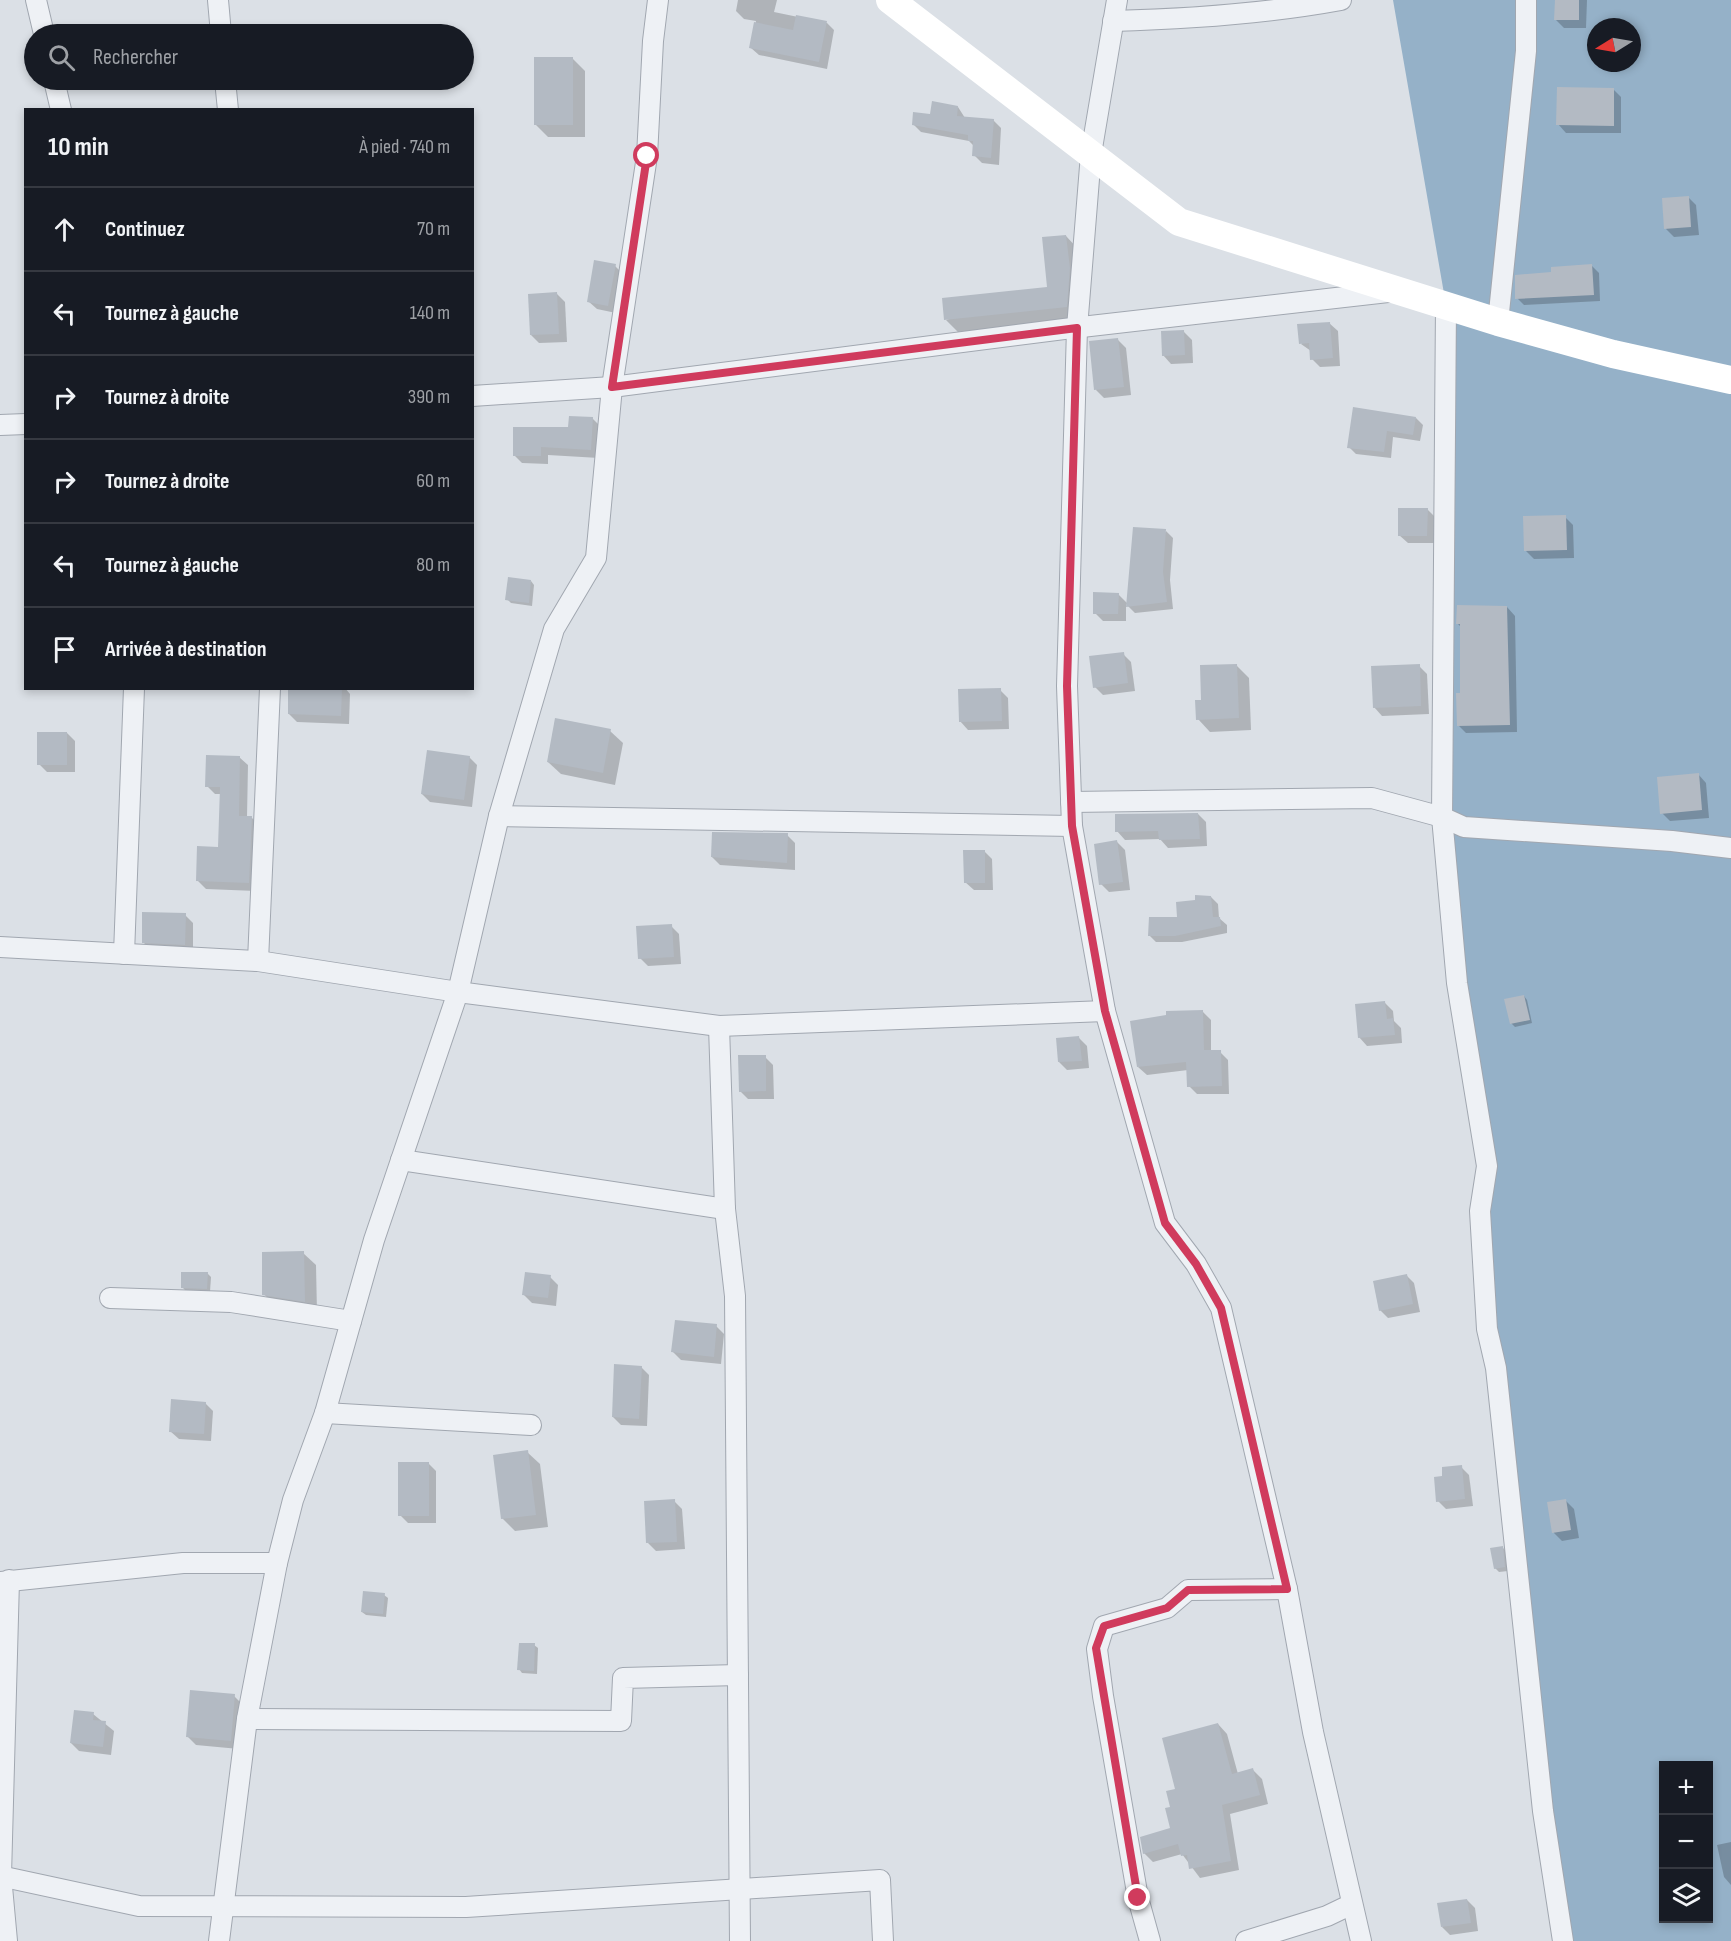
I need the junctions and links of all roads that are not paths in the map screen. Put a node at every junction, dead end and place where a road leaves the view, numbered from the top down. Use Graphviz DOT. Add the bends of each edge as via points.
graph roads {
  1 [pos="36,0"];
  2 [pos="218,0"];
  3 [pos="658,0"];
  4 [pos="890,0"];
  5 [pos="1118,0"];
  6 [pos="1341,0"];
  7 [pos="1526,0"];
  8 [pos="1113,21"];
  9 [pos="42,24"];
  10 [pos="220,24"];
  11 [pos="56,90"];
  12 [pos="226,90"];
  13 [pos="61,108"];
  14 [pos="228,108"];
  15 [pos="1091,154"];
  16 [pos="1400,291"];
  17 [pos="1446,305"];
  18 [pos="1498,321"];
  19 [pos="1077,328"];
  20 [pos="1731,380"];
  21 [pos="612,387"];
  22 [pos="474,396"];
  23 [pos="24,424"];
  24 [pos="0,425"];
  25 [pos="134,690"];
  26 [pos="270,690"];
  27 [pos="1071,802"];
  28 [pos="499,816"];
  29 [pos="1442,817"];
  30 [pos="1072,826"];
  31 [pos="1731,848"];
  32 [pos="0,947"];
  33 [pos="124,954"];
  34 [pos="258,961"];
  35 [pos="458,992"];
  36 [pos="1105,1011"];
  37 [pos="720,1026"];
  38 [pos="401,1160"];
  39 [pos="725,1209"];
  40 [pos="110,1298"];
  41 [pos="351,1321"];
  42 [pos="325,1413"];
  43 [pos="531,1425"];
  44 [pos="277,1563"];
  45 [pos="4,1581"];
  46 [pos="1287,1589"];
  47 [pos="738,1675"];
  48 [pos="247,1719"];
  49 [pos="0,1876"];
  50 [pos="740,1889"];
  51 [pos="1350,1905"];
  52 [pos="223,1906"];
  53 [pos="7,1941"];
  54 [pos="219,1941"];
  55 [pos="740,1941"];
  56 [pos="883,1941"];
  57 [pos="1150,1941"];
  58 [pos="1246,1941"];
  59 [pos="1360,1941"];
  60 [pos="1563,1941"];
  1 -- 9 [label="street"];
  2 -- 10 [label="street"];
  3 -- 21 [label="street" via="647,156"];
  4 -- 15 [label="street"];
  5 -- 8 [label="street"];
  6 -- 8 [label="street" via="1275,11"];
  7 -- 18 [label="street" via="1526,51"];
  8 -- 15 [label="street"];
  11 -- 13 [label="street"];
  12 -- 14 [label="street"];
  15 -- 16 [label="street" via="1179,222"];
  15 -- 19 [label="street"];
  16 -- 17 [label="street"];
  16 -- 19 [label="street"];
  17 -- 18 [label="street"];
  17 -- 29 [label="street"];
  18 -- 20 [label="street" via="1614,354"];
  19 -- 21 [label="street"];
  19 -- 27 [label="street" via="1067,686"];
  21 -- 22 [label="street"];
  21 -- 28 [label="street" via="596,558 554,629"];
  23 -- 24 [label="street"];
  25 -- 33 [label="street"];
  26 -- 34 [label="street"];
  27 -- 29 [label="street" via="1372,798"];
  27 -- 30 [label="street"];
  28 -- 30 [label="street"];
  28 -- 35 [label="street"];
  29 -- 31 [label="street" via="1464,827"];
  29 -- 60 [label="street" via="1457,983 1487,1166 1480,1211 1487,1329 1496,1368 1543,1810"];
  30 -- 36 [label="street"];
  32 -- 33 [label="street"];
  33 -- 34 [label="street"];
  34 -- 35 [label="street"];
  35 -- 37 [label="street"];
  35 -- 38 [label="street"];
  36 -- 37 [label="street"];
  36 -- 46 [label="street" via="1165,1223 1196,1264 1221,1308"];
  37 -- 39 [label="street"];
  38 -- 39 [label="street"];
  38 -- 41 [label="street"];
  39 -- 47 [label="street" via="735,1296"];
  40 -- 41 [label="street" via="231,1302"];
  41 -- 42 [label="street"];
  42 -- 43 [label="street"];
  42 -- 44 [label="street" via="293,1500"];
  44 -- 45 [label="street" via="183,1563"];
  44 -- 48 [label="street"];
  45 -- 49 [label="street"];
  46 -- 51 [label="street"];
  46 -- 57 [label="street" via="1188,1590 1167,1608 1104,1626 1096,1648 1103,1696 1138,1898"];
  47 -- 48 [label="street" via="623,1678 621,1721"];
  47 -- 50 [label="street"];
  48 -- 52 [label="street"];
  49 -- 52 [label="street" via="139,1906"];
  49 -- 53 [label="street"];
  50 -- 52 [label="street" via="466,1907"];
  50 -- 55 [label="street"];
  50 -- 56 [label="street" via="880,1880"];
  51 -- 58 [label="street"];
  51 -- 59 [label="street"];
  52 -- 54 [label="street"];
}
